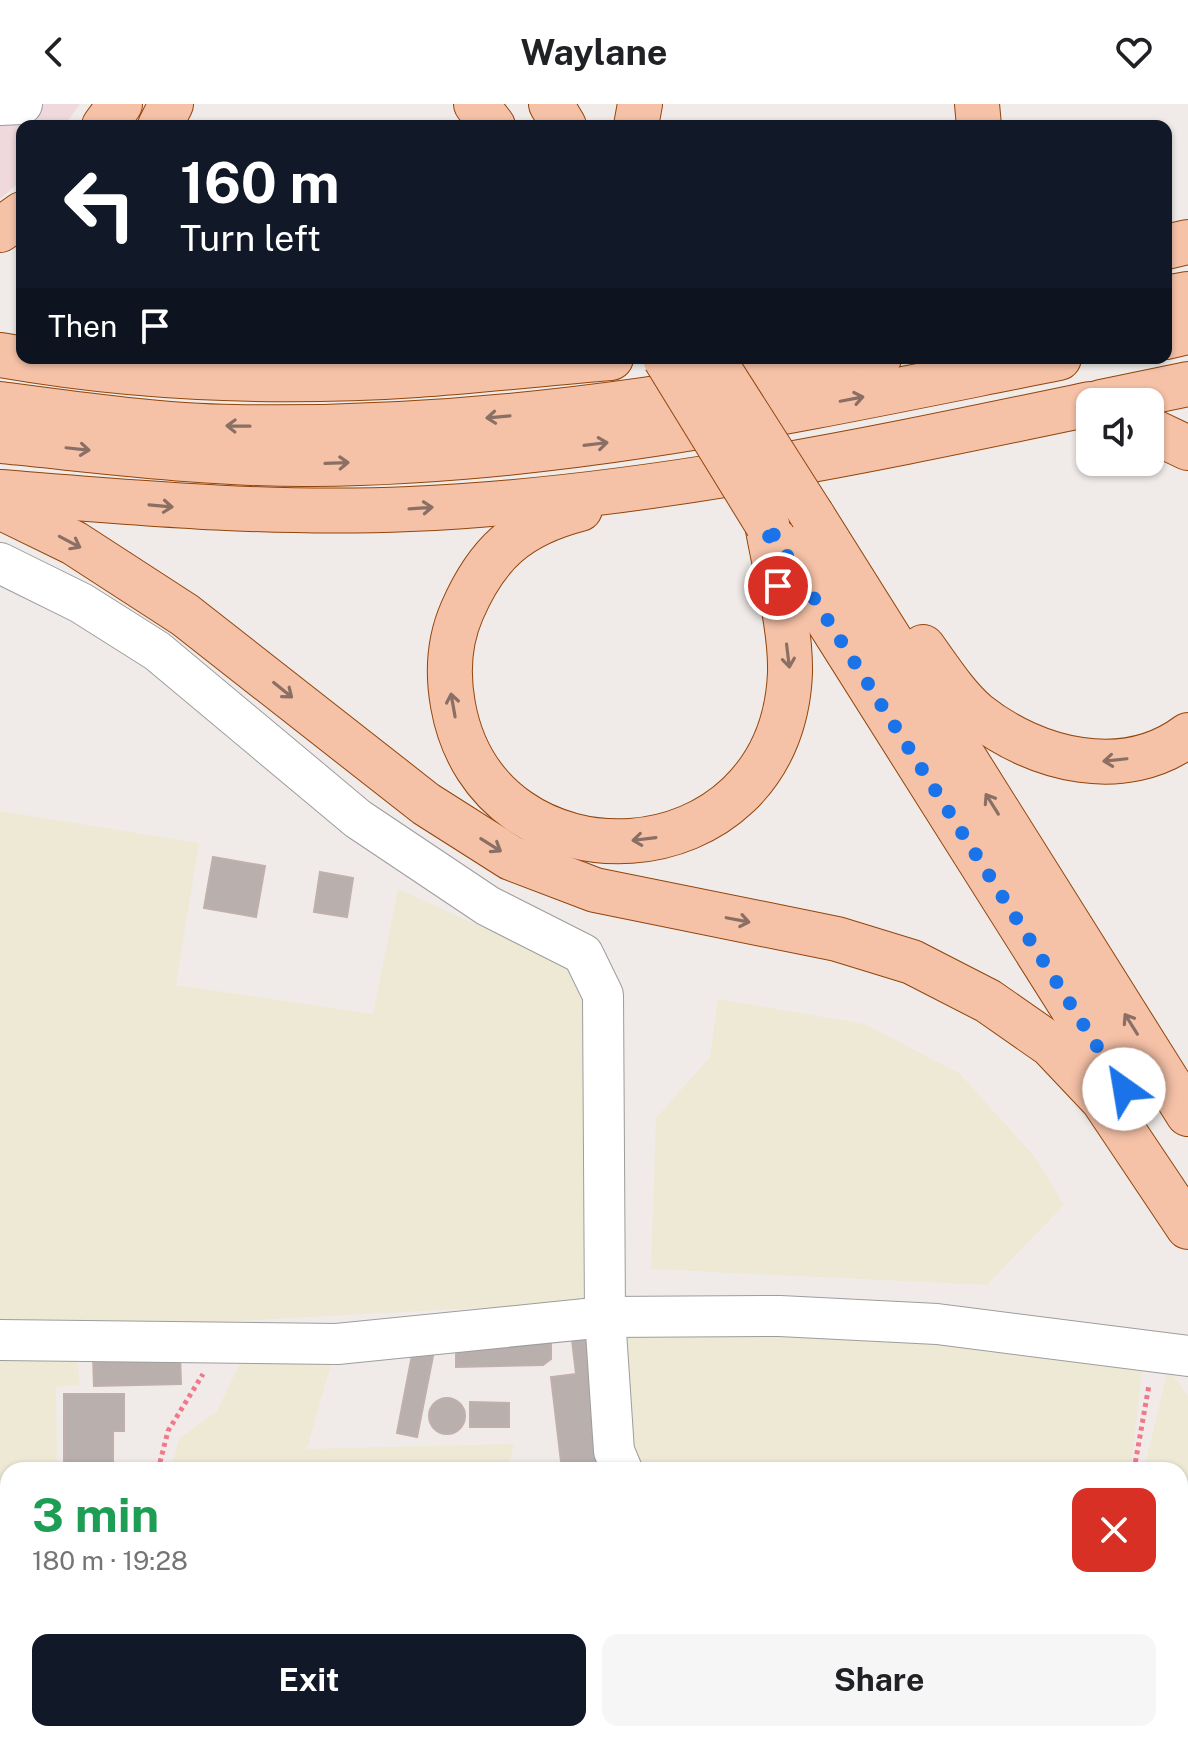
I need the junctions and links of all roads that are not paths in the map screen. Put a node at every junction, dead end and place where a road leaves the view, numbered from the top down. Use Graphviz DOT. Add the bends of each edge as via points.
graph roads {
  1 [pos="22,104"];
  2 [pos="476,104"];
  3 [pos="0,105"];
  4 [pos="488,120"];
  5 [pos="92,364"];
  6 [pos="276,364"];
  7 [pos="537,364"];
  8 [pos="669,364"];
  9 [pos="716,364"];
  10 [pos="851,364"];
  11 [pos="1028,364"];
  12 [pos="363,378"];
  13 [pos="1188,384"];
  14 [pos="1164,389"];
  15 [pos="0,404"];
  16 [pos="1076,407"];
  17 [pos="1076,422"];
  18 [pos="988,426"];
  19 [pos="1164,437"];
  20 [pos="0,441"];
  21 [pos="1188,448"];
  22 [pos="691,482"];
  23 [pos="0,492"];
  24 [pos="0,507"];
  25 [pos="812,515"];
  26 [pos="767,524"];
  27 [pos="0,563"];
  28 [pos="1188,735"];
  29 [pos="1188,1114"];
  30 [pos="1188,1192"];
  31 [pos="1188,1227"];
  32 [pos="605,1317"];
  33 [pos="0,1340"];
  34 [pos="1171,1354"];
  35 [pos="619,1462"];
  1 -- 3 [label="street"];
  2 -- 4 [label="main road"];
  5 -- 12 [label="main road" via="224,377"];
  6 -- 12 [label="main road"];
  7 -- 12 [label="main road"];
  8 -- 26 [label="main road, bridge"];
  9 -- 25 [label="main road, bridge"];
  10 -- 15 [label="main road, one-way" via="639,402 353,426 232,427"];
  20 -- 11 [label="main road, one-way" via="165,458 312,464 474,458 660,436"];
  13 -- 14 [label="main road"];
  16 -- 18 [label="main road"];
  17 -- 18 [label="main road"];
  18 -- 22 [label="main road"];
  19 -- 21 [label="main road"];
  23 -- 22 [label="main road, one-way" via="286,511 411,509"];
  26 -- 22 [label="main road, one-way" via="790,672 774,747 750,785 698,826 640,840 603,841 543,823 512,806 467,756 450,687 451,636 468,596 488,561 536,524"];
  24 -- 31 [label="main road, one-way" via="74,543 185,615 426,804 511,858 595,890 837,939 912,962 988,1001 1051,1045 1103,1100"];
  28 -- 25 [label="main road, one-way" via="1135,758 1096,762 1049,755 1001,728 959,693"];
  29 -- 25 [label="main road, one-way"];
  26 -- 30 [label="main road"];
  27 -- 32 [label="street" via="81,603 157,651 358,819 488,906 583,954 603,995"];
  32 -- 33 [label="street" via="337,1344"];
  32 -- 34 [label="street" via="780,1316 937,1324"];
  32 -- 35 [label="street"];
}
